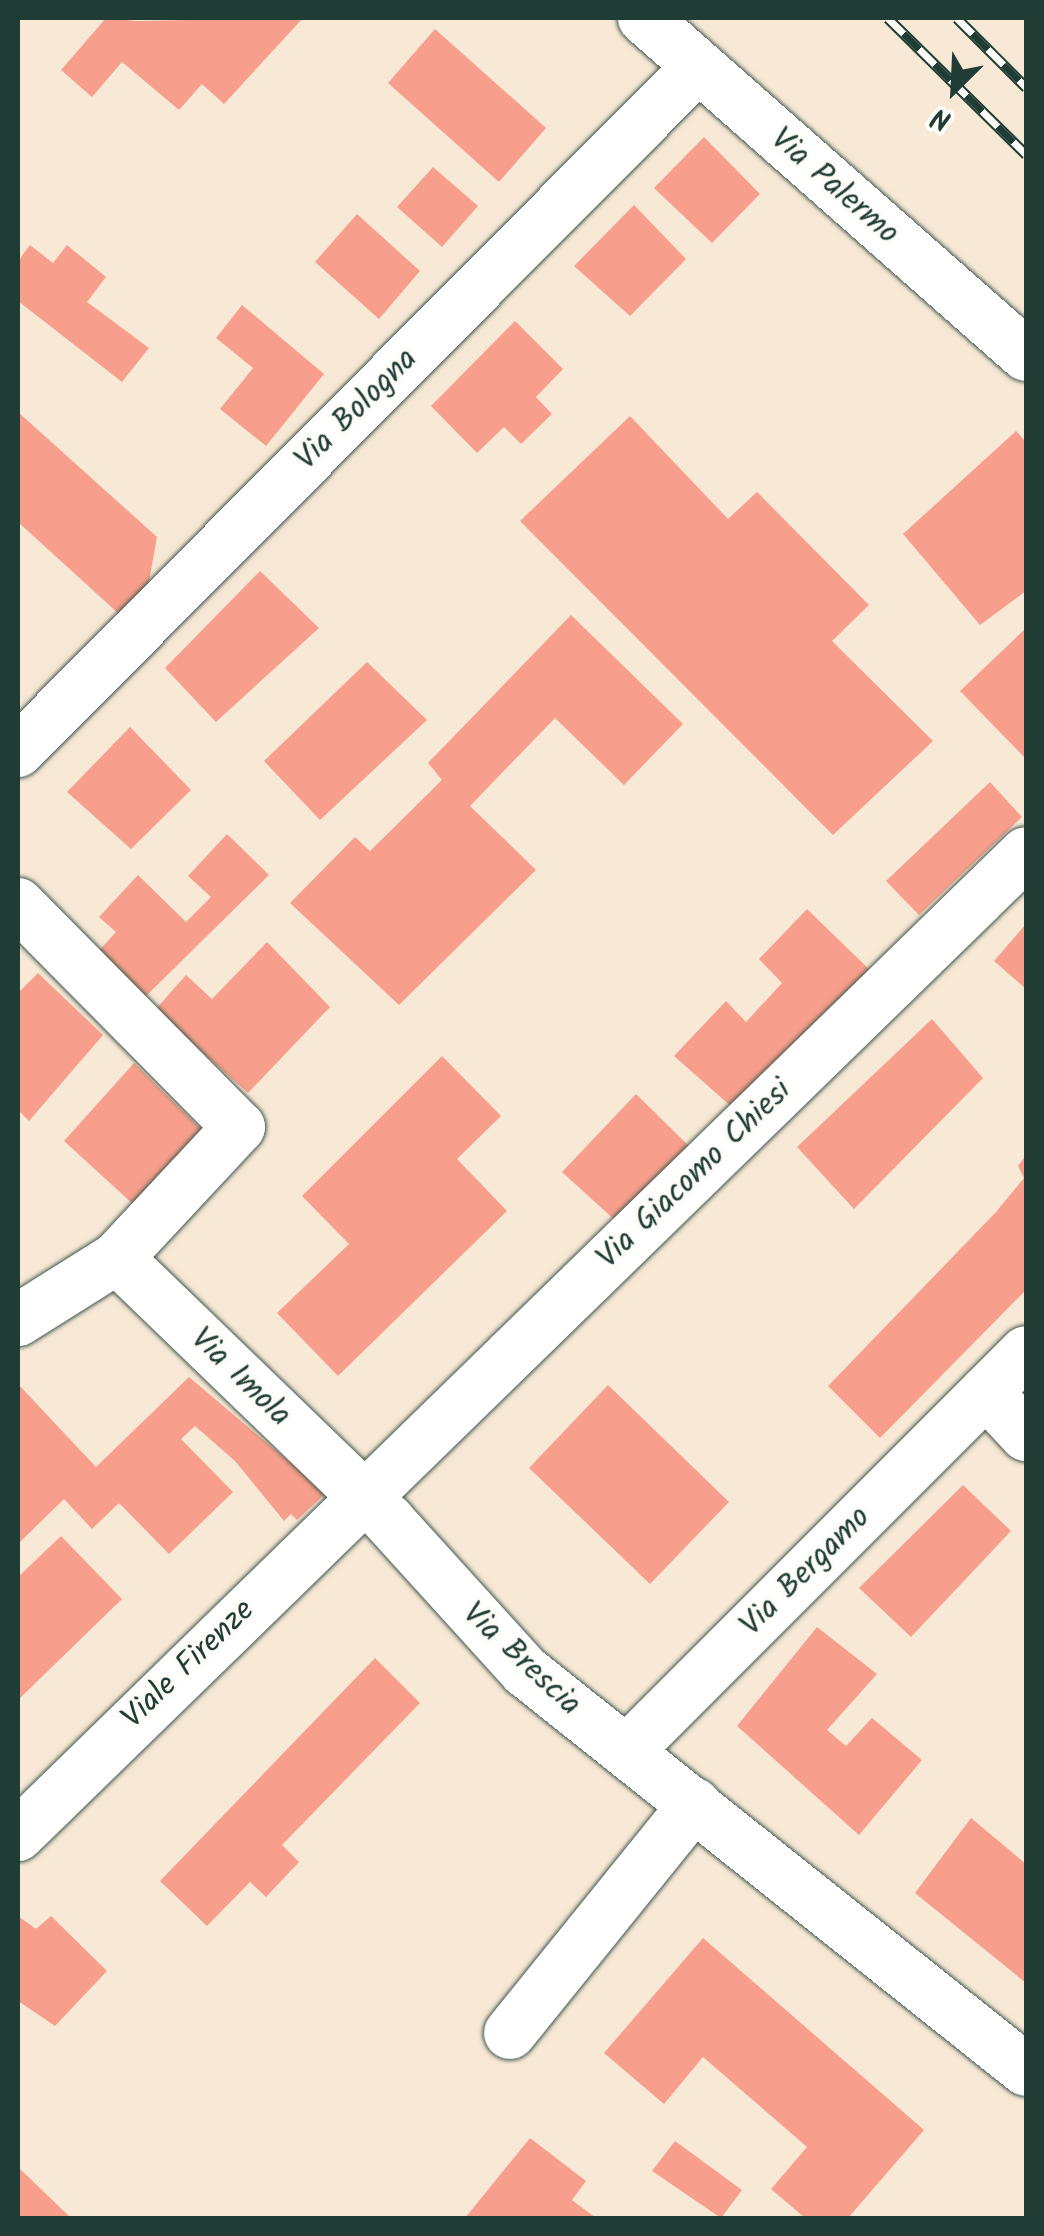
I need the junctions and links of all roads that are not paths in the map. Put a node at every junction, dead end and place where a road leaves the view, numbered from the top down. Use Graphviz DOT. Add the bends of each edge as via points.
graph roads {
  1 [pos="644,18"];
  2 [pos="697,68"];
  3 [pos="1026,355"];
  4 [pos="18,752"];
  5 [pos="1026,852"];
  6 [pos="18,904"];
  7 [pos="117,1258"];
  8 [pos="18,1320"];
  9 [pos="1026,1352"];
  10 [pos="986,1392"];
  11 [pos="1026,1435"];
  12 [pos="363,1498"];
  13 [pos="627,1751"];
  14 [pos="696,1804"];
  15 [pos="27,1805"];
  16 [pos="510,2032"];
  17 [pos="1026,2070"];
  1 -- 2 [label="street, Via Palermo"];
  2 -- 3 [label="street, Via Palermo"];
  2 -- 4 [label="street, Via Bologna"];
  5 -- 12 [label="street, Via Giacomo Chiesi"];
  6 -- 7 [label="street" via="239,1127"];
  7 -- 8 [label="street"];
  7 -- 12 [label="street, Via Imola"];
  9 -- 10 [label="street, Via Bergamo"];
  10 -- 11 [label="street"];
  10 -- 13 [label="street, Via Bergamo"];
  12 -- 13 [label="street, Via Brescia" via="508,1655"];
  12 -- 15 [label="street, Viale Firenze"];
  13 -- 14 [label="street, Via Brescia"];
  14 -- 16 [label="street"];
  14 -- 17 [label="street, Via Brescia"];
}
